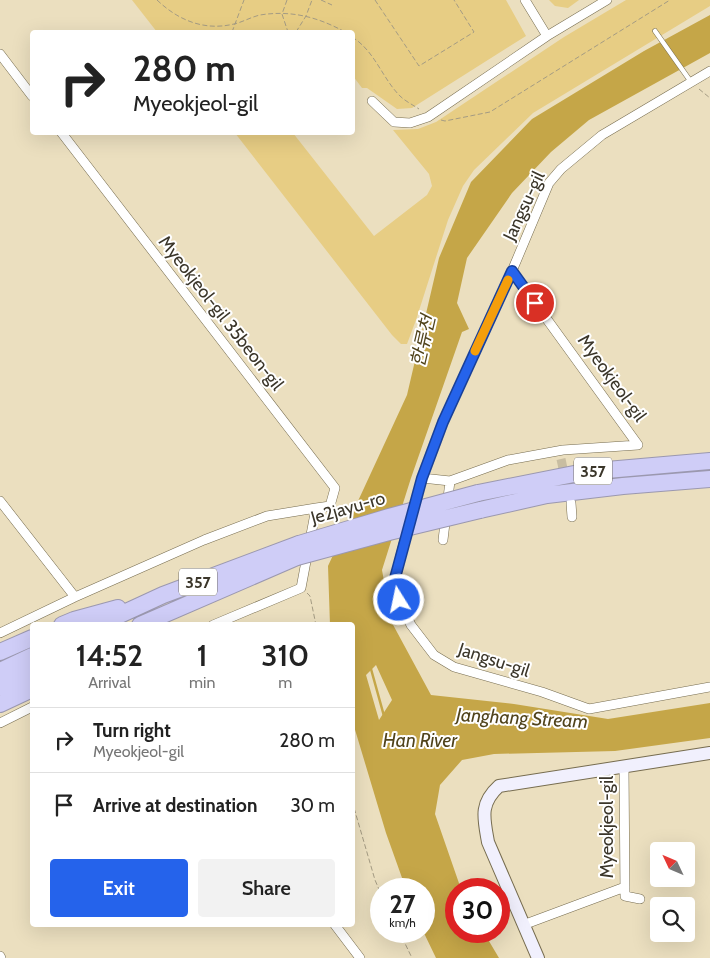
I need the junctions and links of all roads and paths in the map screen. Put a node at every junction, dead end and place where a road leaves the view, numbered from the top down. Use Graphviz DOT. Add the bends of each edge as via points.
graph roads {
  1 [pos="157,0"];
  2 [pos="244,0"];
  3 [pos="286,0"];
  4 [pos="312,0"];
  5 [pos="321,0"];
  6 [pos="376,0"];
  7 [pos="454,0"];
  8 [pos="525,0"];
  9 [pos="607,0"];
  10 [pos="670,0"];
  11 [pos="332,5"];
  12 [pos="282,14"];
  13 [pos="306,16"];
  14 [pos="235,24"];
  15 [pos="286,29"];
  16 [pos="233,30"];
  17 [pos="297,30"];
  18 [pos="341,30"];
  19 [pos="656,31"];
  20 [pos="547,36"];
  21 [pos="355,38"];
  22 [pos="0,54"];
  23 [pos="710,71"];
  24 [pos="691,82"];
  25 [pos="30,93"];
  26 [pos="710,98"];
  27 [pos="372,101"];
  28 [pos="420,109"];
  29 [pos="437,118"];
  30 [pos="63,135"];
  31 [pos="512,271"];
  32 [pos="710,461"];
  33 [pos="422,478"];
  34 [pos="710,479"];
  35 [pos="450,481"];
  36 [pos="0,501"];
  37 [pos="479,501"];
  38 [pos="571,503"];
  39 [pos="316,508"];
  40 [pos="572,517"];
  41 [pos="443,540"];
  42 [pos="298,550"];
  43 [pos="301,588"];
  44 [pos="163,595"];
  45 [pos="75,597"];
  46 [pos="175,610"];
  47 [pos="69,622"];
  48 [pos="104,622"];
  49 [pos="147,622"];
  50 [pos="155,622"];
  51 [pos="219,622"];
  52 [pos="315,622"];
  53 [pos="0,633"];
  54 [pos="30,639"];
  55 [pos="0,652"];
  56 [pos="30,657"];
  57 [pos="0,671"];
  58 [pos="30,674"];
  59 [pos="0,687"];
  60 [pos="710,687"];
  61 [pos="30,690"];
  62 [pos="0,704"];
  63 [pos="30,708"];
  64 [pos="0,723"];
  65 [pos="710,753"];
  66 [pos="624,766"];
  67 [pos="355,811"];
  68 [pos="374,878"];
  69 [pos="625,887"];
  70 [pos="640,899"];
  71 [pos="523,925"];
  72 [pos="336,927"];
  73 [pos="405,943"];
  74 [pos="360,958"];
  75 [pos="412,958"];
  76 [pos="538,958"];
  1 -- 14 [label="path" via="170,12 191,23 212,27"];
  2 -- 14 [label="path"];
  3 -- 12 [label="path"];
  4 -- 13 [label="path"];
  5 -- 11 [label="path"];
  6 -- 7 [label="path" via="419,66 474,32"];
  8 -- 20 [label="street"];
  9 -- 20 [label="street"];
  10 -- 29 [label="path" via="490,112 445,121"];
  12 -- 13 [label="path"];
  12 -- 14 [label="path" via="257,16"];
  12 -- 15 [label="path"];
  13 -- 17 [label="path"];
  13 -- 18 [label="path"];
  14 -- 16 [label="path"];
  19 -- 24 [label="lane"];
  20 -- 27 [label="street" via="428,117 410,123 394,122"];
  21 -- 28 [label="path" via="378,62 401,97"];
  22 -- 25 [label="street"];
  23 -- 24 [label="street, Jangsu-gil"];
  24 -- 26 [label="path"];
  24 -- 31 [label="street, Jangsu-gil" via="602,135 561,169 549,182"];
  30 -- 39 [label="street, Myeokjeol-gil 35beon-gil" via="335,488 330,506"];
  31 -- 33 [label="street, Jangsu-gil" via="443,422"];
  31 -- 35 [label="street, Myeokjeol-gil" via="638,445 508,460"];
  32 -- 37 [label="highway, Je2jayu-ro / 357" via="584,472"];
  33 -- 35 [label="street"];
  33 -- 60 [label="street, Jangsu-gil" via="395,578 399,600 411,625 434,655 454,667 589,709"];
  34 -- 37 [label="highway, Je2jayu-ro / 357"];
  35 -- 41 [label="street"];
  36 -- 45 [label="street"];
  37 -- 42 [label="highway, Je2jayu-ro / 357, bridge" via="389,517"];
  38 -- 40 [label="street"];
  39 -- 43 [label="street"];
  39 -- 45 [label="street" via="267,516"];
  42 -- 44 [label="highway, Je2jayu-ro / 357"];
  42 -- 46 [label="highway"];
  43 -- 51 [label="street"];
  43 -- 52 [label="path" via="310,596"];
  44 -- 47 [label="highway"];
  44 -- 48 [label="highway, Je2jayu-ro / 357"];
  45 -- 53 [label="street"];
  46 -- 49 [label="highway"];
  46 -- 50 [label="highway"];
  54 -- 55 [label="highway"];
  56 -- 57 [label="highway"];
  58 -- 59 [label="highway"];
  61 -- 62 [label="highway"];
  63 -- 64 [label="street"];
  65 -- 66 [label="street, Myeokjeol-gil"];
  66 -- 69 [label="street, Myeokjeol-gil"];
  66 -- 71 [label="street, Myeokjeol-gil" via="499,786 491,793 484,810 488,842"];
  67 -- 68 [label="path"];
  69 -- 70 [label="street, Myeokjeol-gil" via="625,896"];
  69 -- 71 [label="street, Myeokjeol-gil"];
  71 -- 76 [label="street, Myeokjeol-gil"];
  72 -- 74 [label="street"];
  73 -- 75 [label="path"];
}
